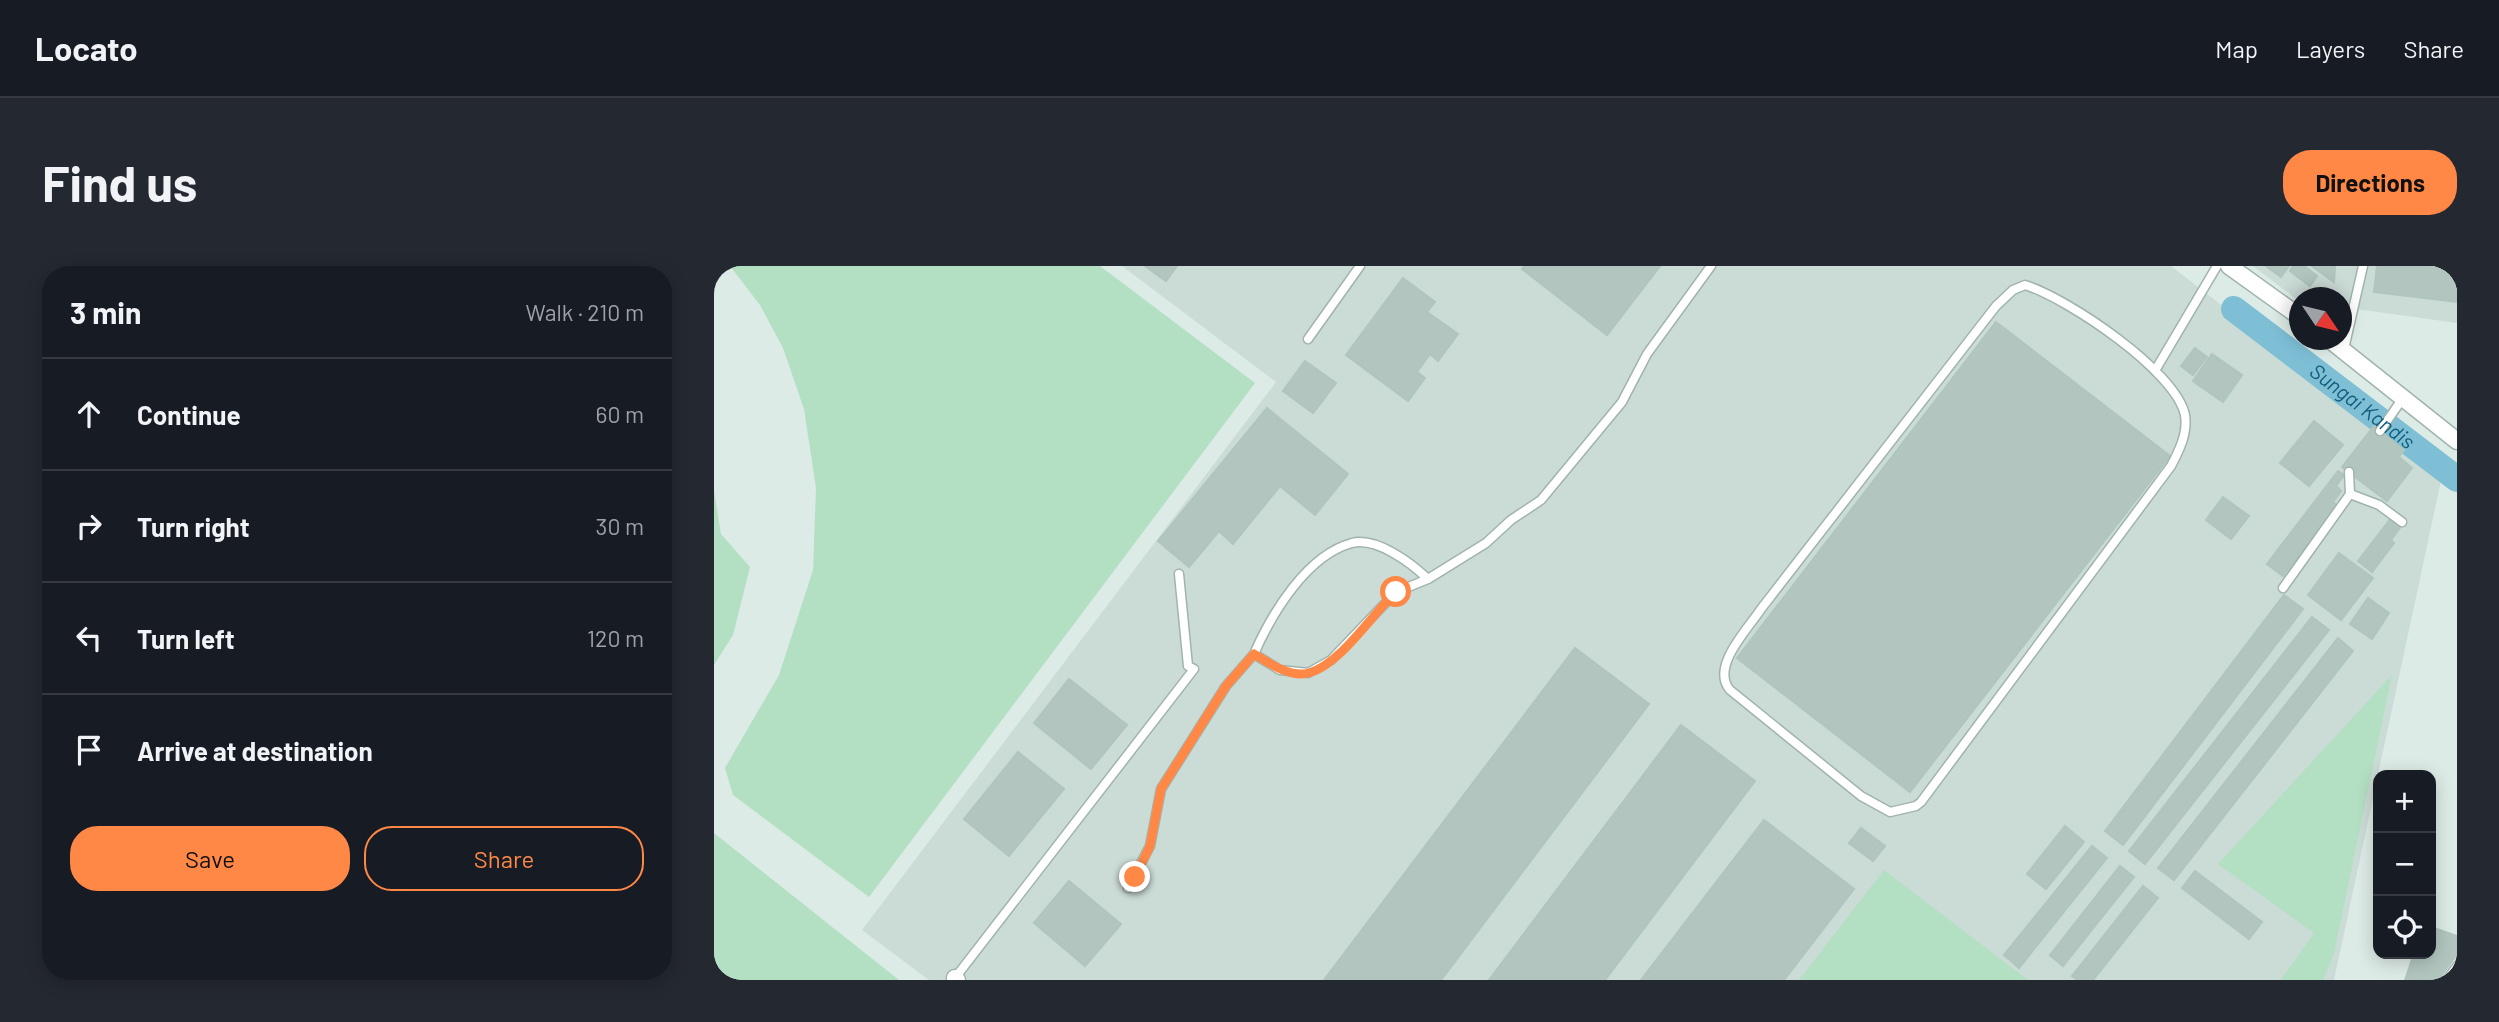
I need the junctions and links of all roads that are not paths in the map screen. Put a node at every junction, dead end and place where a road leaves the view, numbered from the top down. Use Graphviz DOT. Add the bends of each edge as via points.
graph roads {
  1 [pos="1360,266"];
  2 [pos="1711,266"];
  3 [pos="2217,266"];
  4 [pos="2229,266"];
  5 [pos="2363,266"];
  6 [pos="2352,299"];
  7 [pos="2289,309"];
  8 [pos="1308,340"];
  9 [pos="2344,350"];
  10 [pos="2156,369"];
  11 [pos="2403,398"];
  12 [pos="2381,429"];
  13 [pos="2457,441"];
  14 [pos="2349,472"];
  15 [pos="2350,494"];
  16 [pos="2402,522"];
  17 [pos="1179,574"];
  18 [pos="1428,579"];
  19 [pos="2283,588"];
  20 [pos="1254,654"];
  21 [pos="1128,888"];
  22 [pos="2457,966"];
  23 [pos="956,979"];
  24 [pos="2447,980"];
  1 -- 8 [label="lane"];
  2 -- 18 [label="lane" via="1647,354 1622,402 1541,500"];
  3 -- 10 [label="lane"];
  4 -- 7 [label="street"];
  5 -- 6 [label="lane"];
  9 -- 11 [label="street"];
  10 -- 10 [label="lane" via="2174,391 2186,418 2171,466 1916,806 1889,813 1878,808 1723,683 1727,660 1761,609 2013,290 2025,285 2066,303"];
  11 -- 12 [label="lane"];
  11 -- 13 [label="street"];
  14 -- 15 [label="lane"];
  15 -- 16 [label="lane" via="2379,505"];
  15 -- 19 [label="lane"];
  17 -- 23 [label="lane" via="1188,666 1194,669"];
  18 -- 20 [label="lane" via="1396,592 1331,660 1308,673 1280,670"];
  18 -- 20 [label="lane" via="1409,561 1371,544 1353,542 1320,558 1262,635"];
  20 -- 21 [label="lane" via="1226,686 1161,789 1150,846"];
  22 -- 24 [label="lane"];
}
